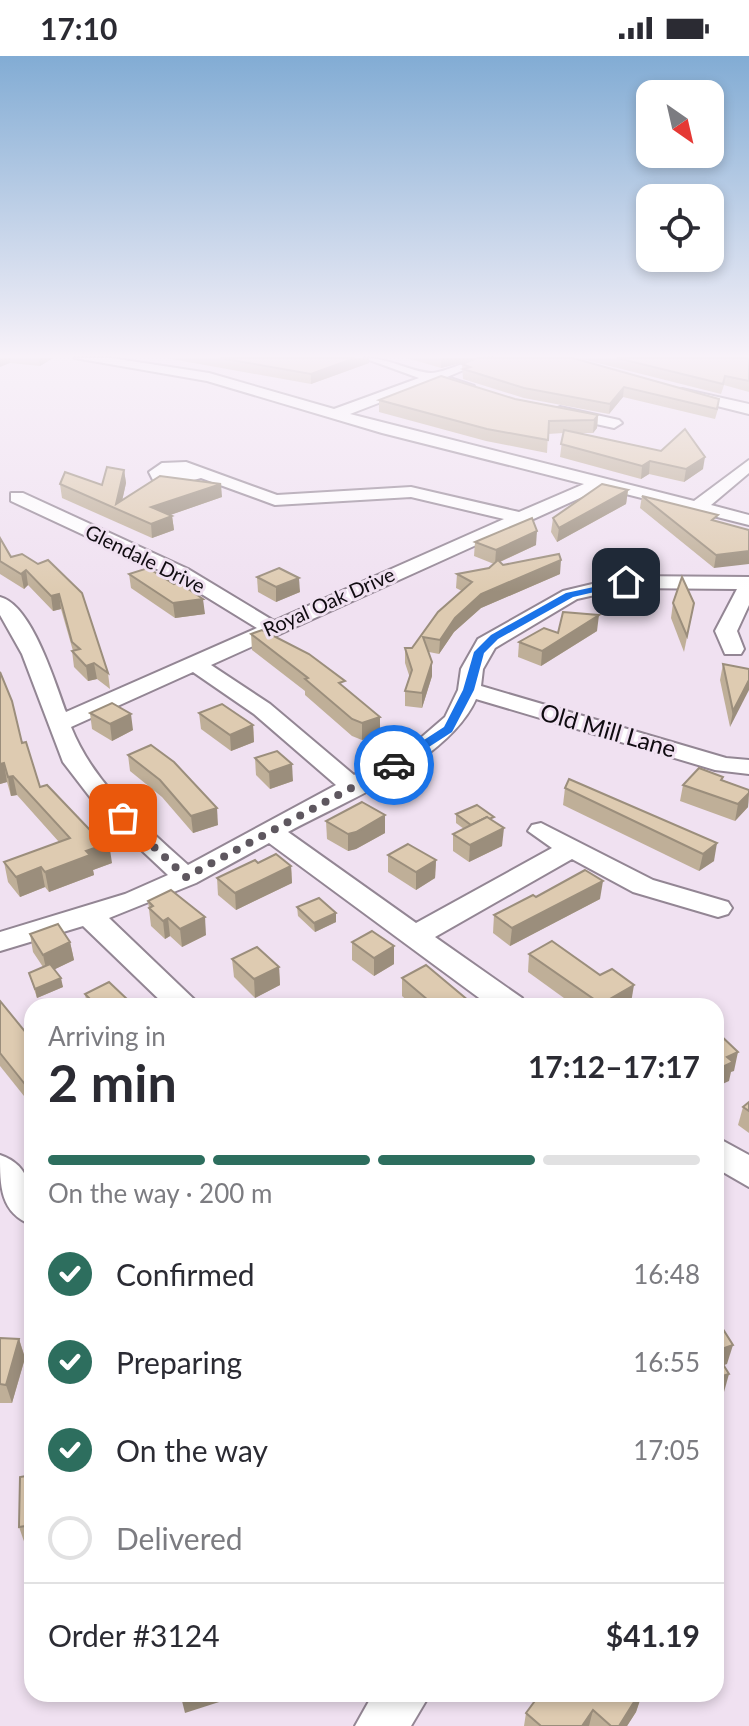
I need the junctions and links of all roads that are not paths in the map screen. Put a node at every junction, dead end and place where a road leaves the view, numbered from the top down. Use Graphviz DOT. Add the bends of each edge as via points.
graph roads {
  1 [pos="415,436"];
  2 [pos="202,473"];
  3 [pos="744,473"];
  4 [pos="600,483"];
  5 [pos="20,504"];
  6 [pos="699,506"];
  7 [pos="521,518"];
  8 [pos="749,520"];
  9 [pos="749,584"];
  10 [pos="0,603"];
  11 [pos="270,627"];
  12 [pos="733,649"];
  13 [pos="192,662"];
  14 [pos="469,690"];
  15 [pos="59,724"];
  16 [pos="749,767"];
  17 [pos="353,787"];
  18 [pos="270,831"];
  19 [pos="541,831"];
  20 [pos="571,848"];
  21 [pos="186,877"];
  22 [pos="718,908"];
  23 [pos="90,916"];
  24 [pos="414,936"];
  25 [pos="0,942"];
  26 [pos="177,998"];
  27 [pos="500,998"];
  28 [pos="724,1156"];
  29 [pos="1,1172"];
  30 [pos="749,1173"];
  31 [pos="24,1200"];
  32 [pos="399,1702"];
  33 [pos="380,1726"];
  1 -- 4 [label="street"];
  2 -- 7 [label="street" via="275,500 411,492"];
  3 -- 6 [label="street"];
  4 -- 6 [label="street"];
  4 -- 7 [label="street, Royal Oak Drive"];
  5 -- 11 [label="street, Glendale Drive" via="181,573"];
  6 -- 8 [label="street"];
  7 -- 11 [label="street, Royal Oak Drive"];
  9 -- 12 [label="street" via="726,631"];
  9 -- 14 [label="street" via="626,582 570,595 486,644 472,669"];
  10 -- 15 [label="street" via="20,625"];
  11 -- 13 [label="street, Royal Oak Drive"];
  13 -- 15 [label="street, Royal Oak Drive"];
  13 -- 17 [label="street" via="262,709"];
  14 -- 16 [label="street, Old Mill Lane" via="724,765"];
  14 -- 17 [label="street" via="448,729"];
  15 -- 21 [label="street" via="94,789"];
  17 -- 18 [label="street"];
  18 -- 21 [label="street"];
  18 -- 24 [label="street"];
  19 -- 20 [label="street"];
  20 -- 22 [label="street" via="643,886"];
  20 -- 24 [label="street"];
  21 -- 23 [label="street"];
  23 -- 25 [label="street"];
  23 -- 26 [label="street"];
  24 -- 27 [label="street"];
  28 -- 30 [label="street"];
  29 -- 31 [label="street"];
  32 -- 33 [label="street"];
}
